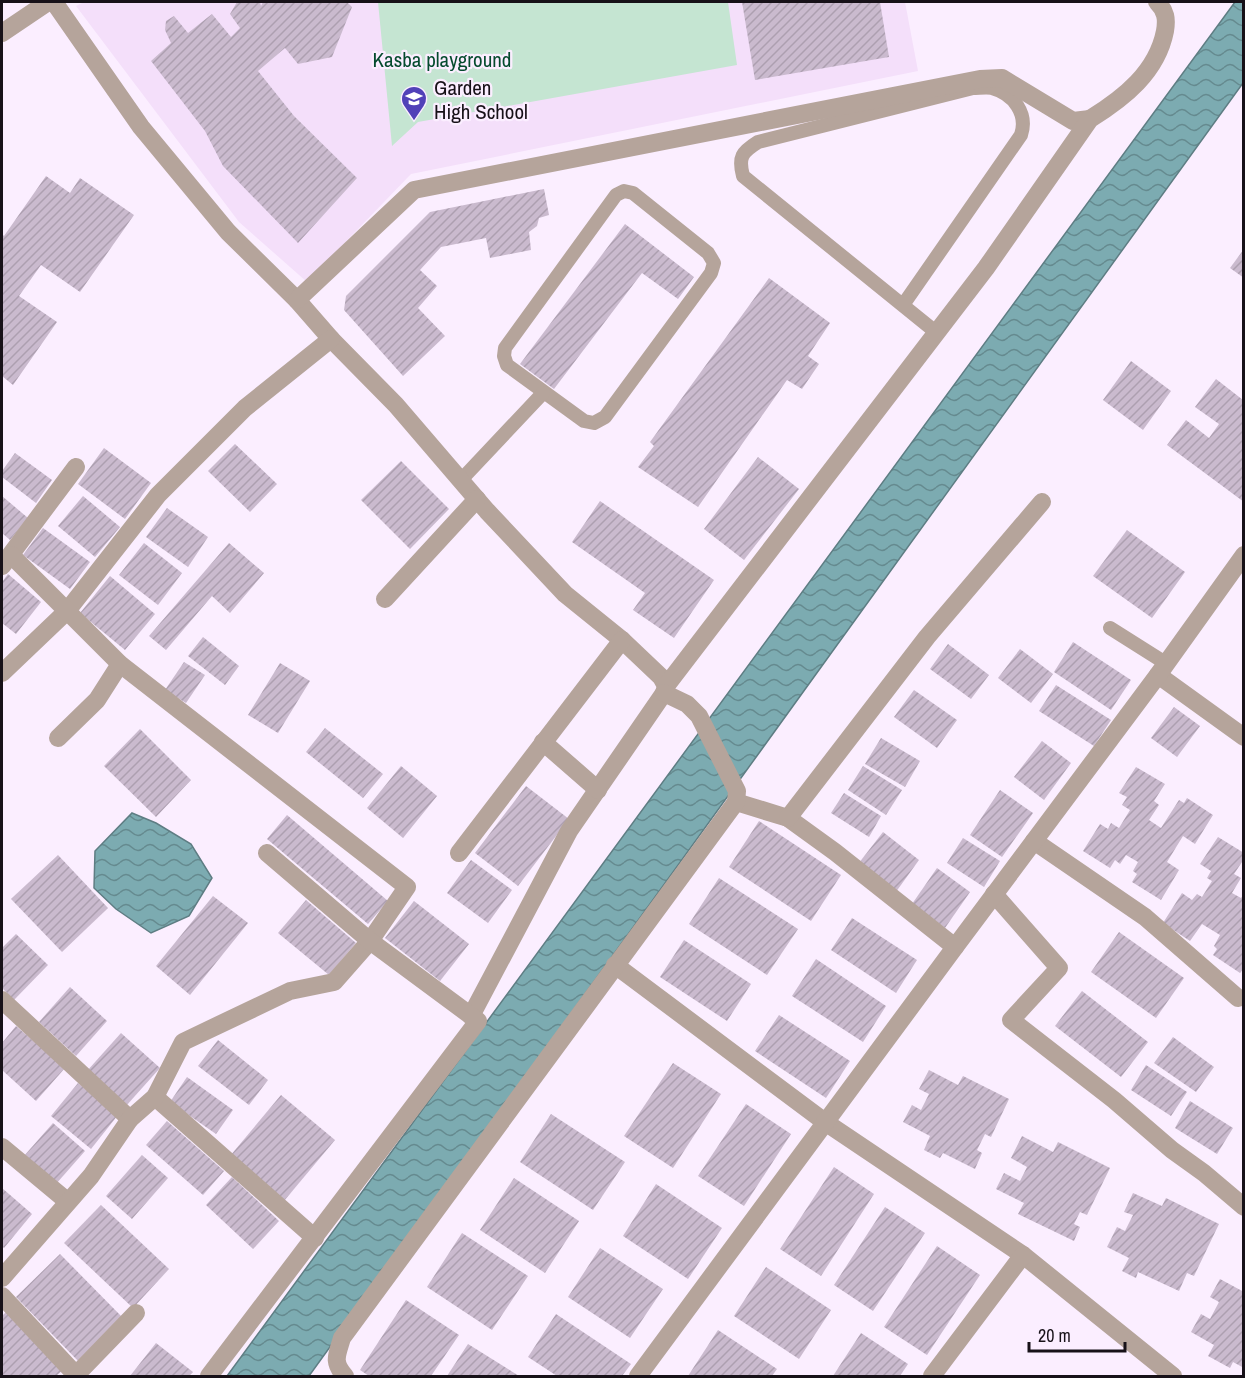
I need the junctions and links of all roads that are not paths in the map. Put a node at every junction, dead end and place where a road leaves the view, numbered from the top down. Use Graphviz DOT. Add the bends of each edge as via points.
graph roads {
  1 [pos="48,2"];
  2 [pos="54,2"];
  3 [pos="1157,2"];
  4 [pos="2,33"];
  5 [pos="849,111"];
  6 [pos="1090,119"];
  7 [pos="297,300"];
  8 [pos="903,305"];
  9 [pos="937,333"];
  10 [pos="331,339"];
  11 [pos="543,393"];
  12 [pos="76,467"];
  13 [pos="461,480"];
  14 [pos="477,499"];
  15 [pos="1042,502"];
  16 [pos="1244,555"];
  17 [pos="6,560"];
  18 [pos="385,599"];
  19 [pos="67,611"];
  20 [pos="1110,628"];
  21 [pos="622,640"];
  22 [pos="120,664"];
  23 [pos="1162,669"];
  24 [pos="2,673"];
  25 [pos="665,690"];
  26 [pos="1244,737"];
  27 [pos="58,738"];
  28 [pos="543,742"];
  29 [pos="598,790"];
  30 [pos="736,797"];
  31 [pos="788,818"];
  32 [pos="1034,841"];
  33 [pos="459,853"];
  34 [pos="267,854"];
  35 [pos="994,894"];
  36 [pos="370,941"];
  37 [pos="955,947"];
  38 [pos="615,965"];
  39 [pos="1238,998"];
  40 [pos="2,1000"];
  41 [pos="471,1016"];
  42 [pos="156,1097"];
  43 [pos="130,1119"];
  44 [pos="825,1122"];
  45 [pos="2,1147"];
  46 [pos="67,1201"];
  47 [pos="1244,1207"];
  48 [pos="315,1238"];
  49 [pos="1023,1256"];
  50 [pos="2,1278"];
  51 [pos="2,1296"];
  52 [pos="136,1314"];
  53 [pos="208,1377"];
  54 [pos="345,1377"];
  55 [pos="638,1377"];
  56 [pos="932,1377"];
  57 [pos="1173,1377"];
  1 -- 4 [label="street"];
  2 -- 7 [label="street" via="141,127 228,232"];
  3 -- 6 [label="street" via="1164,9 1166,22 1162,48 1144,76 1115,103"];
  5 -- 6 [label="street" via="980,79 1002,78 1072,122"];
  5 -- 7 [label="street" via="414,190"];
  5 -- 8 [label="lane" via="748,148 740,165 743,176"];
  5 -- 8 [label="lane" via="973,88 992,88 1007,95 1023,114 1021,135"];
  6 -- 9 [label="street"];
  7 -- 10 [label="street"];
  8 -- 9 [label="lane"];
  9 -- 25 [label="street"];
  10 -- 13 [label="street" via="396,405"];
  10 -- 19 [label="street" via="245,408 158,495"];
  11 -- 11 [label="lane" via="507,365 505,348 616,195 633,193 708,253 714,263 711,273 605,417 594,423 584,421"];
  11 -- 13 [label="lane"];
  12 -- 17 [label="street"];
  13 -- 14 [label="street"];
  14 -- 18 [label="street"];
  14 -- 21 [label="street" via="565,594"];
  15 -- 31 [label="street" via="927,637"];
  16 -- 23 [label="street"];
  17 -- 19 [label="street"];
  19 -- 22 [label="street"];
  19 -- 24 [label="street"];
  20 -- 23 [label="lane"];
  21 -- 25 [label="street" via="661,677"];
  21 -- 28 [label="street"];
  22 -- 27 [label="street" via="97,700"];
  22 -- 36 [label="street" via="407,887"];
  23 -- 26 [label="street"];
  23 -- 32 [label="street"];
  25 -- 29 [label="street"];
  25 -- 30 [label="street" via="699,716"];
  28 -- 29 [label="street"];
  28 -- 33 [label="street"];
  29 -- 41 [label="street" via="569,831"];
  30 -- 31 [label="street"];
  30 -- 38 [label="street"];
  31 -- 37 [label="street"];
  32 -- 35 [label="street"];
  32 -- 39 [label="street" via="1144,917"];
  34 -- 36 [label="street"];
  35 -- 37 [label="street"];
  35 -- 47 [label="street" via="1059,968 1011,1020"];
  36 -- 41 [label="street"];
  36 -- 42 [label="street" via="334,982 290,991 183,1042"];
  37 -- 44 [label="street"];
  38 -- 44 [label="street"];
  38 -- 54 [label="street" via="342,1338 336,1356 337,1367"];
  40 -- 43 [label="street"];
  41 -- 48 [label="street" via="478,1021"];
  42 -- 43 [label="street"];
  42 -- 48 [label="street"];
  43 -- 46 [label="street" via="91,1176"];
  44 -- 49 [label="street"];
  44 -- 55 [label="street"];
  45 -- 46 [label="street"];
  46 -- 50 [label="street"];
  48 -- 53 [label="street"];
  49 -- 56 [label="street"];
  49 -- 57 [label="street"];
  51 -- 52 [label="street" via="76,1375"];
}
